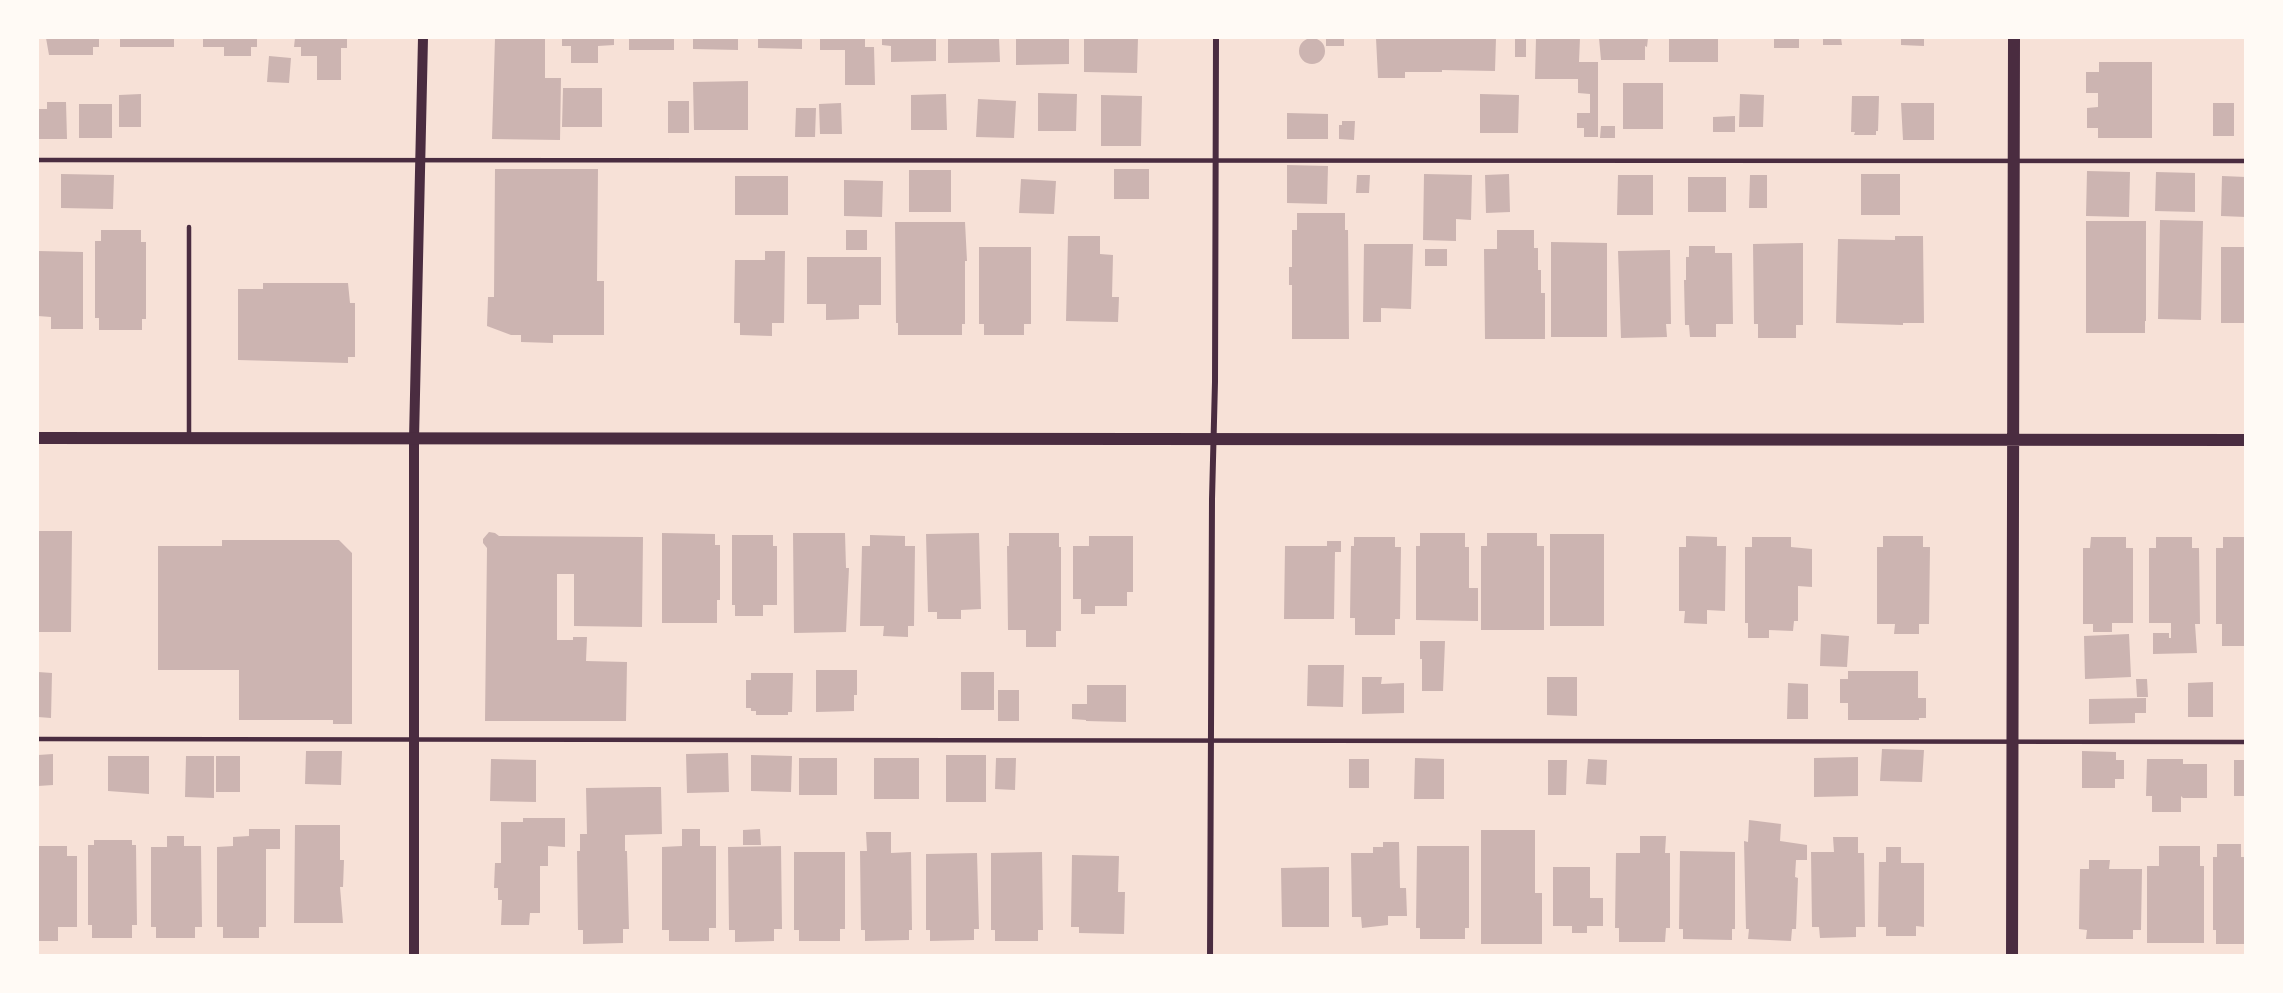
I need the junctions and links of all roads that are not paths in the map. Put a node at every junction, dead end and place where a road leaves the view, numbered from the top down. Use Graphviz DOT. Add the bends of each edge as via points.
graph roads {
  1 [pos="423,38"];
  2 [pos="1216,38"];
  3 [pos="2014,38"];
  4 [pos="38,159"];
  5 [pos="420,161"];
  6 [pos="1215,161"];
  7 [pos="2246,161"];
  8 [pos="2013,162"];
  9 [pos="189,227"];
  10 [pos="38,438"];
  11 [pos="189,439"];
  12 [pos="414,439"];
  13 [pos="1213,440"];
  14 [pos="2246,440"];
  15 [pos="2013,441"];
  16 [pos="38,739"];
  17 [pos="414,741"];
  18 [pos="1211,741"];
  19 [pos="2246,741"];
  20 [pos="2012,742"];
  21 [pos="414,956"];
  22 [pos="1210,956"];
  23 [pos="2012,956"];
  1 -- 5 [label="street"];
  2 -- 6 [label="street"];
  3 -- 8 [label="main road"];
  4 -- 5 [label="lane"];
  5 -- 6 [label="lane"];
  5 -- 12 [label="street"];
  6 -- 8 [label="lane"];
  6 -- 13 [label="street"];
  7 -- 8 [label="lane"];
  8 -- 15 [label="main road"];
  9 -- 11 [label="lane"];
  10 -- 11 [label="main road"];
  11 -- 12 [label="main road"];
  12 -- 13 [label="main road"];
  12 -- 17 [label="street"];
  13 -- 15 [label="main road"];
  13 -- 18 [label="street"];
  14 -- 15 [label="main road"];
  15 -- 20 [label="main road"];
  16 -- 17 [label="lane"];
  17 -- 18 [label="lane"];
  17 -- 21 [label="street"];
  18 -- 20 [label="lane"];
  18 -- 22 [label="street"];
  19 -- 20 [label="lane"];
  20 -- 23 [label="main road"];
}
